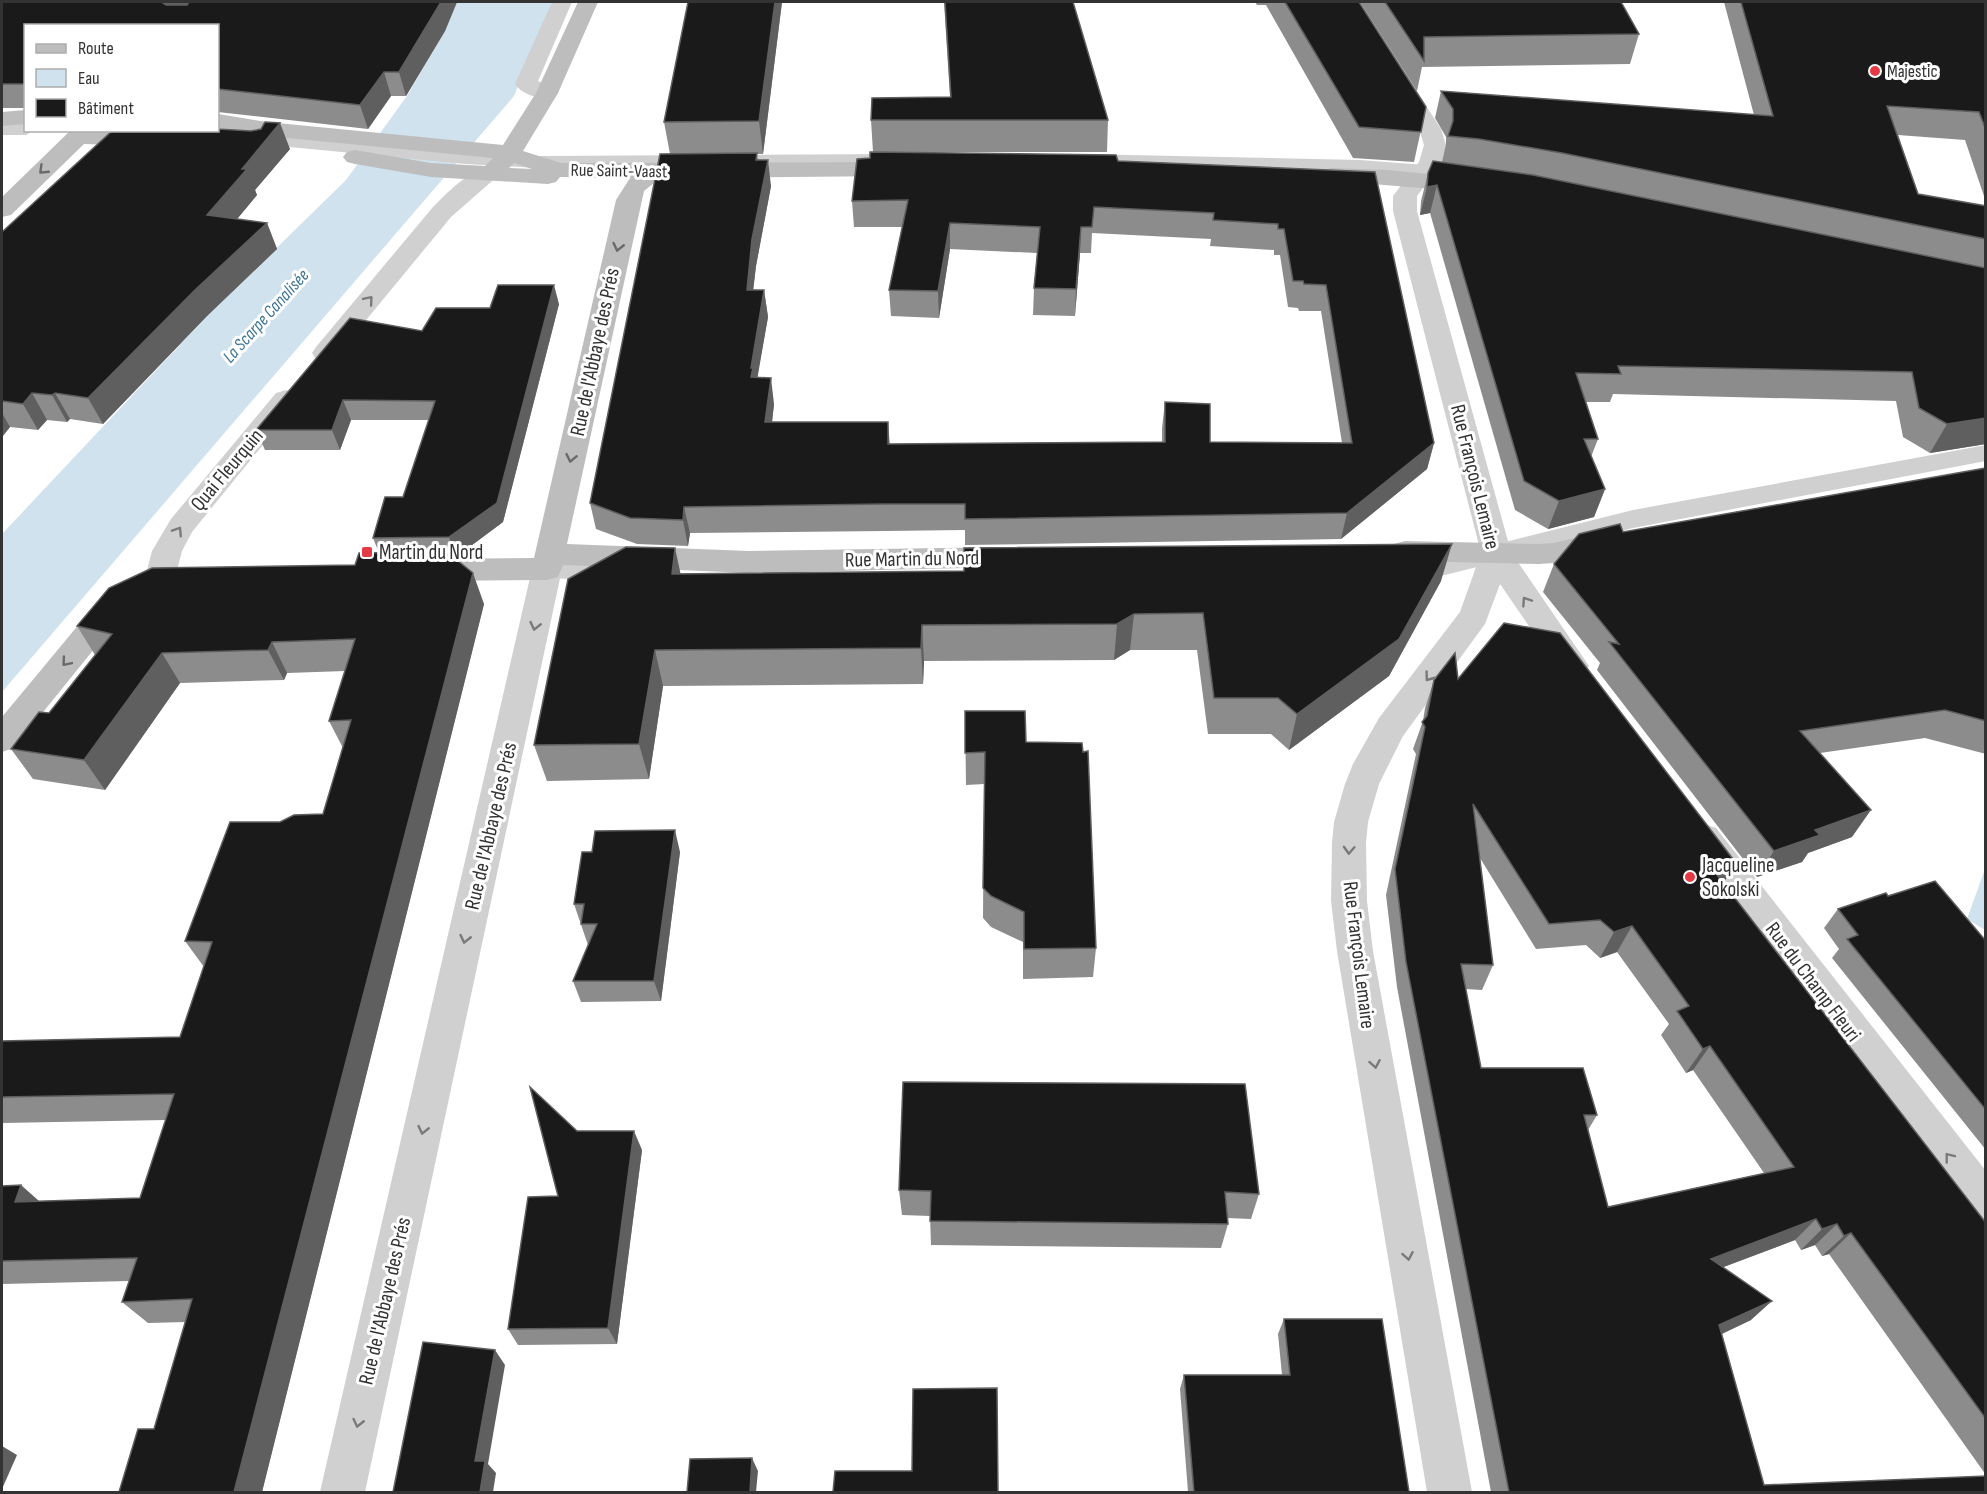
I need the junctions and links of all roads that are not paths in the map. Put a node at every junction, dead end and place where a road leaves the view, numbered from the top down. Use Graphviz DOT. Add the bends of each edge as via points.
graph roads {
  1 [pos="562,2"];
  2 [pos="588,2"];
  3 [pos="1386,60"];
  4 [pos="541,101"];
  5 [pos="24,117"];
  6 [pos="2,119"];
  7 [pos="219,121"];
  8 [pos="2,129"];
  9 [pos="24,129"];
  10 [pos="198,132"];
  11 [pos="81,134"];
  12 [pos="114,134"];
  13 [pos="351,147"];
  14 [pos="484,161"];
  15 [pos="922,164"];
  16 [pos="1060,165"];
  17 [pos="655,171"];
  18 [pos="1421,175"];
  19 [pos="1492,183"];
  20 [pos="631,190"];
  21 [pos="2,210"];
  22 [pos="9,233"];
  23 [pos="1986,453"];
  24 [pos="1986,469"];
  25 [pos="1497,553"];
  26 [pos="1375,561"];
  27 [pos="549,562"];
  28 [pos="1029,566"];
  29 [pos="398,571"];
  30 [pos="1456,641"];
  31 [pos="1556,643"];
  32 [pos="1592,691"];
  33 [pos="2,739"];
  34 [pos="1686,815"];
  35 [pos="1986,1204"];
  36 [pos="342,1492"];
  37 [pos="1450,1492"];
  1 -- 4 [label="street" via="526,84"];
  2 -- 4 [label="street"];
  3 -- 18 [label="street, Rue François Lemaire" via="1433,137 1434,154"];
  4 -- 14 [label="street"];
  5 -- 6 [label="street"];
  7 -- 13 [label="street"];
  8 -- 9 [label="lane"];
  10 -- 13 [label="lane"];
  11 -- 12 [label="street"];
  11 -- 21 [label="street, one-way"];
  12 -- 13 [label="street"];
  12 -- 22 [label="street"];
  13 -- 14 [label="street"];
  14 -- 15 [label="lane"];
  14 -- 17 [label="street, Rue Saint-Vaast" via="559,170"];
  14 -- 20 [label="street, Rue Saint-Vaast" via="605,180"];
  14 -- 33 [label="street, Quai Fleurquin" via="181,526 167,551 170,583 112,610"];
  15 -- 17 [label="street, Rue Saint-Vaast"];
  16 -- 18 [label="street"];
  17 -- 20 [label="street"];
  18 -- 19 [label="street"];
  18 -- 25 [label="street, Rue François Lemaire" via="1405,196 1405,211"];
  20 -- 27 [label="street, Rue de l'Abbaye des Prés, one-way"];
  23 -- 25 [label="lane" via="1633,519"];
  24 -- 25 [label="street" via="1649,530 1554,553"];
  25 -- 26 [label="street" via="1449,550"];
  25 -- 30 [label="street, Rue François Lemaire" via="1474,616"];
  31 -- 25 [label="street, one-way"];
  27 -- 28 [label="street, Rue Martin du Nord"];
  27 -- 29 [label="street, Rue Martin du Nord"];
  27 -- 36 [label="street, Rue de l'Abbaye des Prés, one-way"];
  30 -- 31 [label="street" via="1507,635"];
  30 -- 37 [label="street, Rue François Lemaire, one-way" via="1391,727 1370,764 1352,822 1348,864 1355,951"];
  31 -- 32 [label="street"];
  35 -- 34 [label="street, Rue du Champ Fleuri, one-way"];
}
